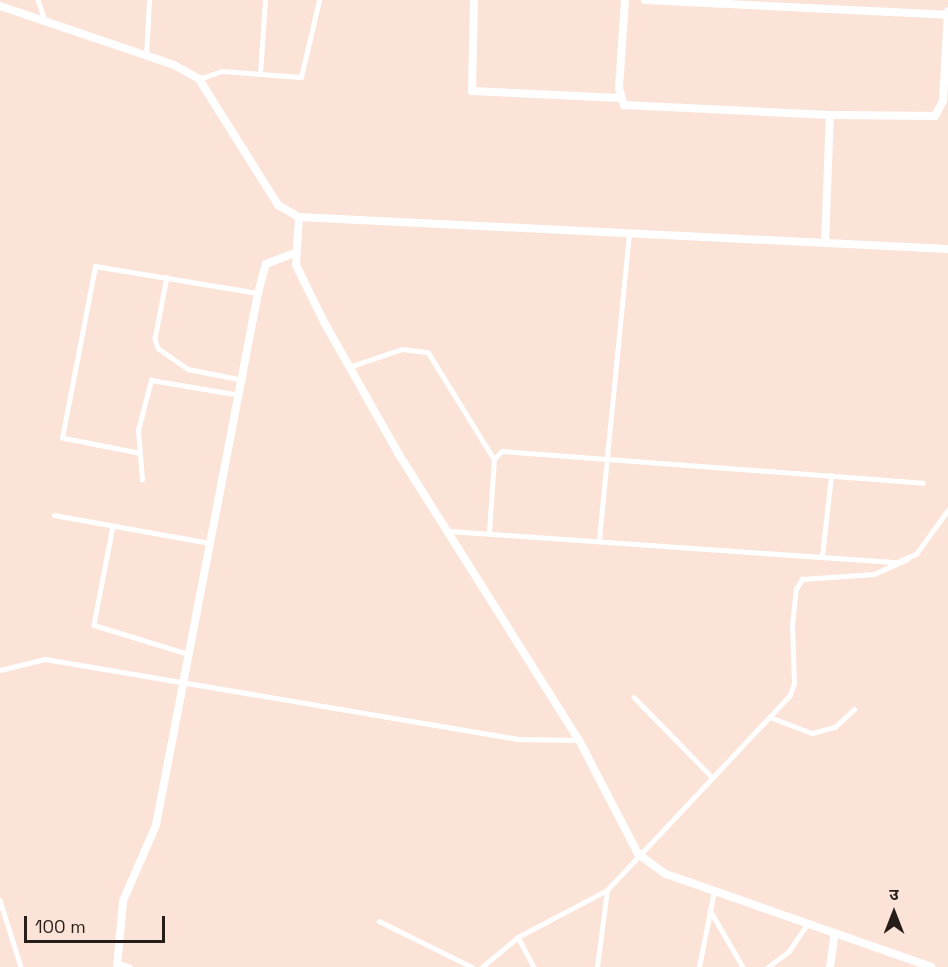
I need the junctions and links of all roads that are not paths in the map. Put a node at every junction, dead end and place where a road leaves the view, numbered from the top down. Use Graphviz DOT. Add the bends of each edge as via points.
graph roads {
  1 [pos="38,0"];
  2 [pos="149,0"];
  3 [pos="265,0"];
  4 [pos="319,0"];
  5 [pos="474,0"];
  6 [pos="625,0"];
  7 [pos="645,0"];
  8 [pos="0,6"];
  9 [pos="948,13"];
  10 [pos="46,22"];
  11 [pos="146,56"];
  12 [pos="260,74"];
  13 [pos="199,79"];
  14 [pos="620,98"];
  15 [pos="830,115"];
  16 [pos="298,217"];
  17 [pos="629,233"];
  18 [pos="825,243"];
  19 [pos="948,249"];
  20 [pos="295,253"];
  21 [pos="167,278"];
  22 [pos="258,293"];
  23 [pos="349,367"];
  24 [pos="243,380"];
  25 [pos="240,395"];
  26 [pos="138,453"];
  27 [pos="607,458"];
  28 [pos="494,459"];
  29 [pos="831,476"];
  30 [pos="142,480"];
  31 [pos="923,483"];
  32 [pos="948,510"];
  33 [pos="54,515"];
  34 [pos="113,526"];
  35 [pos="449,531"];
  36 [pos="489,532"];
  37 [pos="599,539"];
  38 [pos="210,543"];
  39 [pos="822,556"];
  40 [pos="907,559"];
  41 [pos="188,654"];
  42 [pos="0,670"];
  43 [pos="182,682"];
  44 [pos="634,697"];
  45 [pos="854,710"];
  46 [pos="770,717"];
  47 [pos="579,740"];
  48 [pos="712,777"];
  49 [pos="638,854"];
  50 [pos="607,890"];
  51 [pos="714,891"];
  52 [pos="0,900"];
  53 [pos="710,910"];
  54 [pos="379,921"];
  55 [pos="807,924"];
  56 [pos="835,933"];
  57 [pos="518,937"];
  58 [pos="117,964"];
  59 [pos="21,966"];
  60 [pos="14,967"];
  61 [pos="130,967"];
  62 [pos="472,967"];
  63 [pos="482,967"];
  64 [pos="534,967"];
  65 [pos="597,967"];
  66 [pos="699,967"];
  67 [pos="743,967"];
  68 [pos="768,967"];
  69 [pos="830,967"];
  70 [pos="932,967"];
  1 -- 10 [label="lane"];
  2 -- 11 [label="lane"];
  3 -- 12 [label="lane"];
  4 -- 12 [label="lane" via="303,75"];
  5 -- 14 [label="street" via="472,91"];
  6 -- 14 [label="street"];
  7 -- 9 [label="street"];
  8 -- 10 [label="street"];
  9 -- 15 [label="street" via="943,101 935,116"];
  10 -- 11 [label="street"];
  11 -- 13 [label="street"];
  12 -- 13 [label="lane" via="222,71"];
  13 -- 16 [label="street" via="278,206"];
  14 -- 15 [label="street" via="631,108"];
  15 -- 18 [label="street"];
  16 -- 17 [label="street"];
  16 -- 20 [label="street"];
  17 -- 18 [label="street"];
  17 -- 27 [label="lane"];
  18 -- 19 [label="street"];
  20 -- 22 [label="street" via="266,264"];
  20 -- 23 [label="street" via="298,272"];
  21 -- 22 [label="lane"];
  21 -- 24 [label="lane" via="155,339 158,348 188,369"];
  21 -- 26 [label="lane" via="95,266 62,436 65,442"];
  22 -- 24 [label="street"];
  23 -- 28 [label="lane" via="402,349 428,352"];
  23 -- 35 [label="street"];
  24 -- 25 [label="street"];
  25 -- 26 [label="lane" via="151,380 140,422"];
  25 -- 38 [label="street"];
  26 -- 30 [label="lane"];
  27 -- 28 [label="lane" via="502,451"];
  27 -- 29 [label="lane"];
  27 -- 37 [label="lane"];
  28 -- 36 [label="lane"];
  29 -- 31 [label="lane"];
  29 -- 39 [label="lane"];
  32 -- 40 [label="lane"];
  33 -- 34 [label="lane"];
  34 -- 38 [label="lane"];
  34 -- 41 [label="lane" via="94,625"];
  35 -- 36 [label="lane"];
  35 -- 47 [label="street"];
  36 -- 37 [label="lane"];
  37 -- 39 [label="lane"];
  38 -- 41 [label="street"];
  39 -- 40 [label="lane"];
  40 -- 46 [label="lane" via="874,574 811,576 798,583 791,636 794,687"];
  41 -- 43 [label="street"];
  42 -- 43 [label="lane" via="45,659"];
  43 -- 47 [label="lane" via="516,739"];
  43 -- 58 [label="street" via="154,834 123,902"];
  44 -- 48 [label="lane"];
  45 -- 46 [label="lane" via="835,727 812,733"];
  46 -- 48 [label="lane"];
  47 -- 49 [label="street"];
  48 -- 49 [label="lane"];
  49 -- 50 [label="lane"];
  49 -- 51 [label="street" via="666,874"];
  50 -- 57 [label="lane"];
  50 -- 65 [label="lane"];
  51 -- 53 [label="lane"];
  51 -- 55 [label="street"];
  52 -- 59 [label="lane"];
  53 -- 66 [label="lane"];
  53 -- 67 [label="lane"];
  54 -- 62 [label="lane"];
  55 -- 56 [label="street"];
  55 -- 68 [label="lane" via="789,951"];
  56 -- 69 [label="street"];
  56 -- 70 [label="street"];
  57 -- 63 [label="lane"];
  57 -- 64 [label="lane"];
  58 -- 61 [label="lane"];
  59 -- 60 [label="lane"];
}
